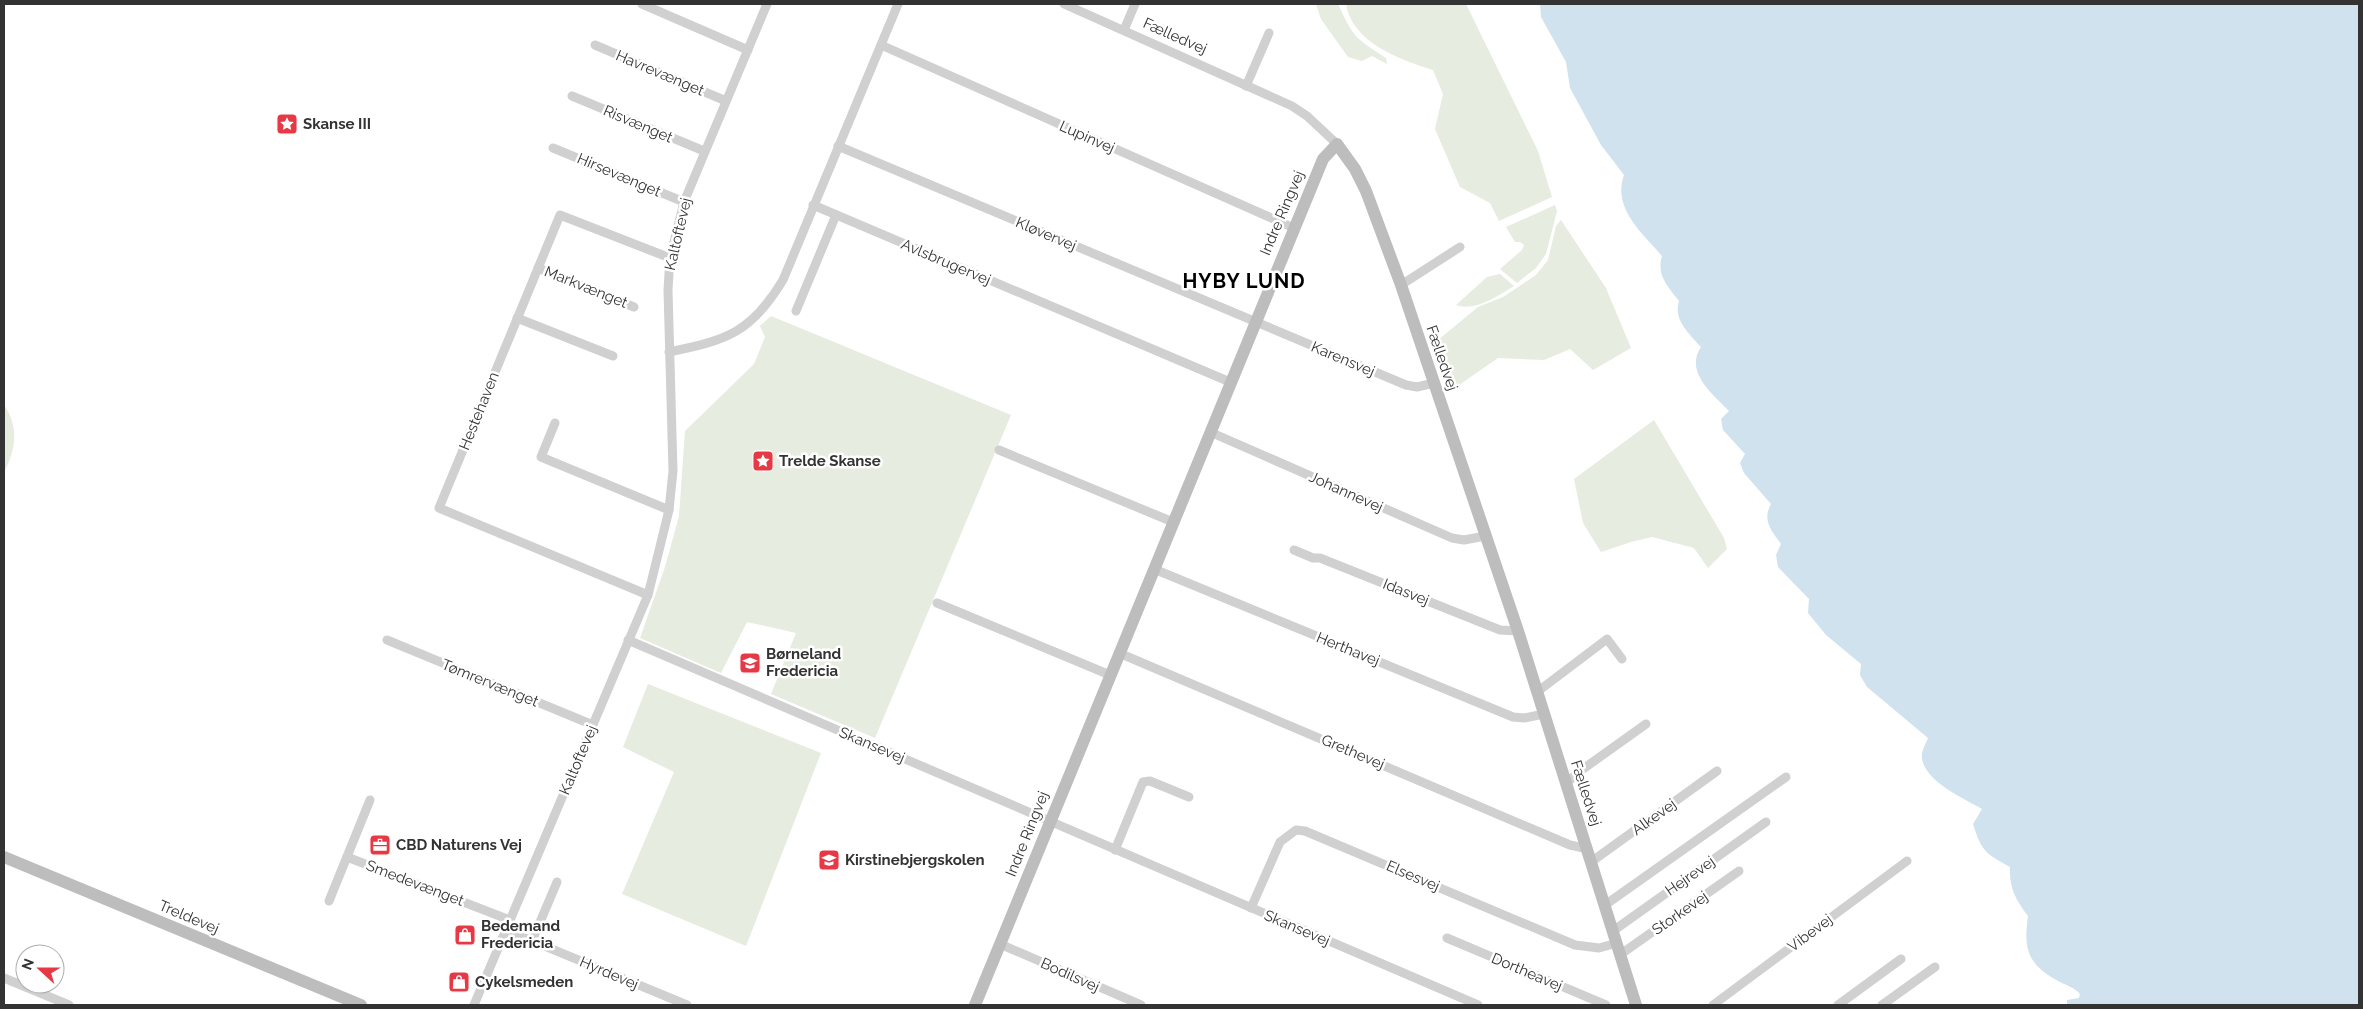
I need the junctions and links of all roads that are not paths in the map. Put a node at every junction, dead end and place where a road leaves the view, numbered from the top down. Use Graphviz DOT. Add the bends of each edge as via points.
graph roads {
  1 [pos="642,4"];
  2 [pos="767,4"];
  3 [pos="898,4"];
  4 [pos="1064,4"];
  5 [pos="1135,4"];
  6 [pos="1124,30"];
  7 [pos="1269,33"];
  8 [pos="595,45"];
  9 [pos="881,45"];
  10 [pos="748,50"];
  11 [pos="1246,86"];
  12 [pos="572,96"];
  13 [pos="726,101"];
  14 [pos="1337,144"];
  15 [pos="838,146"];
  16 [pos="553,148"];
  17 [pos="704,151"];
  18 [pos="684,202"];
  19 [pos="813,205"];
  20 [pos="836,215"];
  21 [pos="1294,228"];
  22 [pos="1460,247"];
  23 [pos="670,258"];
  24 [pos="538,268"];
  25 [pos="1401,285"];
  26 [pos="634,306"];
  27 [pos="796,310"];
  28 [pos="517,318"];
  29 [pos="1255,322"];
  30 [pos="669,352"];
  31 [pos="614,356"];
  32 [pos="1230,382"];
  33 [pos="1434,383"];
  34 [pos="555,423"];
  35 [pos="1210,432"];
  36 [pos="1000,450"];
  37 [pos="668,510"];
  38 [pos="1173,522"];
  39 [pos="1485,536"];
  40 [pos="1294,550"];
  41 [pos="1154,569"];
  42 [pos="648,595"];
  43 [pos="937,603"];
  44 [pos="1518,631"];
  45 [pos="387,640"];
  46 [pos="628,640"];
  47 [pos="1119,653"];
  48 [pos="1622,659"];
  49 [pos="1110,675"];
  50 [pos="1537,692"];
  51 [pos="1544,714"];
  52 [pos="1646,724"];
  53 [pos="593,725"];
  54 [pos="1717,771"];
  55 [pos="1786,777"];
  56 [pos="1566,784"];
  57 [pos="1189,797"];
  58 [pos="370,800"];
  59 [pos="1050,822"];
  60 [pos="1766,822"];
  61 [pos="1588,849"];
  62 [pos="1115,850"];
  63 [pos="4,857"];
  64 [pos="347,857"];
  65 [pos="1907,861"];
  66 [pos="1591,862"];
  67 [pos="1739,871"];
  68 [pos="556,882"];
  69 [pos="329,901"];
  70 [pos="1605,905"];
  71 [pos="1251,908"];
  72 [pos="510,920"];
  73 [pos="506,930"];
  74 [pos="1447,938"];
  75 [pos="532,941"];
  76 [pos="1617,943"];
  77 [pos="1000,944"];
  78 [pos="1900,959"];
  79 [pos="1935,967"];
  80 [pos="4,978"];
  81 [pos="69,1005"];
  82 [pos="361,1005"];
  83 [pos="474,1005"];
  84 [pos="687,1005"];
  85 [pos="975,1005"];
  86 [pos="1140,1005"];
  87 [pos="1478,1005"];
  88 [pos="1606,1005"];
  89 [pos="1636,1005"];
  90 [pos="1713,1005"];
  91 [pos="1838,1005"];
  92 [pos="1882,1005"];
  1 -- 10 [label="street"];
  2 -- 10 [label="street, Kaltoftevej"];
  3 -- 9 [label="street"];
  4 -- 6 [label="street, Fælledvej"];
  5 -- 6 [label="street"];
  6 -- 11 [label="street, Fælledvej"];
  7 -- 11 [label="street"];
  8 -- 13 [label="street, Havrevænget"];
  9 -- 15 [label="street"];
  9 -- 21 [label="street, Lupinvej"];
  10 -- 13 [label="street, Kaltoftevej"];
  11 -- 14 [label="street, Fælledvej" via="1307,116"];
  12 -- 17 [label="street, Risvænget"];
  13 -- 17 [label="street, Kaltoftevej"];
  14 -- 21 [label="street, Indre Ringvej" via="1323,159"];
  14 -- 25 [label="street, Fælledvej" via="1366,191"];
  15 -- 19 [label="street"];
  15 -- 29 [label="street, Kløvervej"];
  16 -- 18 [label="street, Hirsevænget"];
  17 -- 18 [label="street, Kaltoftevej"];
  18 -- 23 [label="street, Kaltoftevej"];
  19 -- 20 [label="street, Avlsbrugervej"];
  19 -- 30 [label="street" via="783,280 762,310 737,332 720,340"];
  20 -- 27 [label="street"];
  20 -- 32 [label="street, Avlsbrugervej"];
  21 -- 29 [label="street, Indre Ringvej"];
  22 -- 25 [label="street"];
  23 -- 24 [label="street, Hestehaven" via="560,215"];
  23 -- 30 [label="street, Kaltoftevej"];
  24 -- 26 [label="street, Markvænget"];
  24 -- 28 [label="street, Hestehaven"];
  25 -- 33 [label="street, Fælledvej"];
  28 -- 31 [label="street"];
  28 -- 42 [label="street, Hestehaven" via="438,508"];
  29 -- 32 [label="street, Indre Ringvej"];
  29 -- 33 [label="street, Karensvej" via="1406,385 1417,387"];
  30 -- 37 [label="street, Kaltoftevej" via="673,471"];
  32 -- 35 [label="street, Indre Ringvej"];
  33 -- 39 [label="street, Fælledvej"];
  34 -- 37 [label="street" via="541,457"];
  35 -- 38 [label="street, Indre Ringvej"];
  35 -- 39 [label="street, Johannevej" via="1452,538 1464,540"];
  36 -- 38 [label="street"];
  37 -- 42 [label="street, Kaltoftevej"];
  38 -- 41 [label="street, Indre Ringvej"];
  39 -- 44 [label="street, Fælledvej"];
  40 -- 44 [label="street, Idasvej" via="1500,630"];
  41 -- 47 [label="street, Indre Ringvej"];
  41 -- 51 [label="street, Herthavej" via="1513,716 1524,718"];
  42 -- 46 [label="street, Kaltoftevej"];
  43 -- 49 [label="street"];
  44 -- 50 [label="street, Fælledvej"];
  45 -- 53 [label="street, Tømrervænget"];
  46 -- 53 [label="street, Kaltoftevej"];
  46 -- 59 [label="street, Skansevej"];
  47 -- 49 [label="street, Indre Ringvej"];
  47 -- 61 [label="street, Grethevej" via="1570,845"];
  48 -- 50 [label="street" via="1607,639"];
  49 -- 59 [label="street, Indre Ringvej"];
  50 -- 51 [label="street, Fælledvej"];
  51 -- 56 [label="street, Fælledvej"];
  52 -- 56 [label="street"];
  53 -- 72 [label="street, Kaltoftevej"];
  54 -- 66 [label="street, Alkevej"];
  55 -- 70 [label="street"];
  56 -- 61 [label="street, Fælledvej"];
  57 -- 62 [label="street" via="1150,781 1144,782"];
  58 -- 64 [label="street, Smedevænget"];
  59 -- 62 [label="street, Skansevej"];
  59 -- 77 [label="street, Indre Ringvej"];
  60 -- 76 [label="street, Hejrevej"];
  61 -- 66 [label="street, Fælledvej"];
  62 -- 71 [label="street, Skansevej"];
  63 -- 82 [label="street, Treldevej"];
  64 -- 69 [label="street, Smedevænget"];
  64 -- 72 [label="street, Smedevænget"];
  65 -- 90 [label="street, Vibevej"];
  66 -- 70 [label="street, Fælledvej"];
  67 -- 76 [label="street, Storkevej"];
  68 -- 75 [label="street"];
  70 -- 76 [label="street, Fælledvej"];
  71 -- 76 [label="street, Elsesvej" via="1280,842 1296,830 1306,831 1575,945 1599,948"];
  71 -- 87 [label="street, Skansevej"];
  72 -- 73 [label="street, Kaltoftevej"];
  73 -- 75 [label="street, Hyrdevej"];
  73 -- 83 [label="street, Kaltoftevej"];
  74 -- 88 [label="street, Dortheavej"];
  75 -- 84 [label="street, Hyrdevej"];
  76 -- 89 [label="street, Fælledvej"];
  77 -- 85 [label="street, Indre Ringvej"];
  77 -- 86 [label="street, Bodilsvej"];
  78 -- 91 [label="street"];
  79 -- 92 [label="street"];
  80 -- 81 [label="street"];
}
